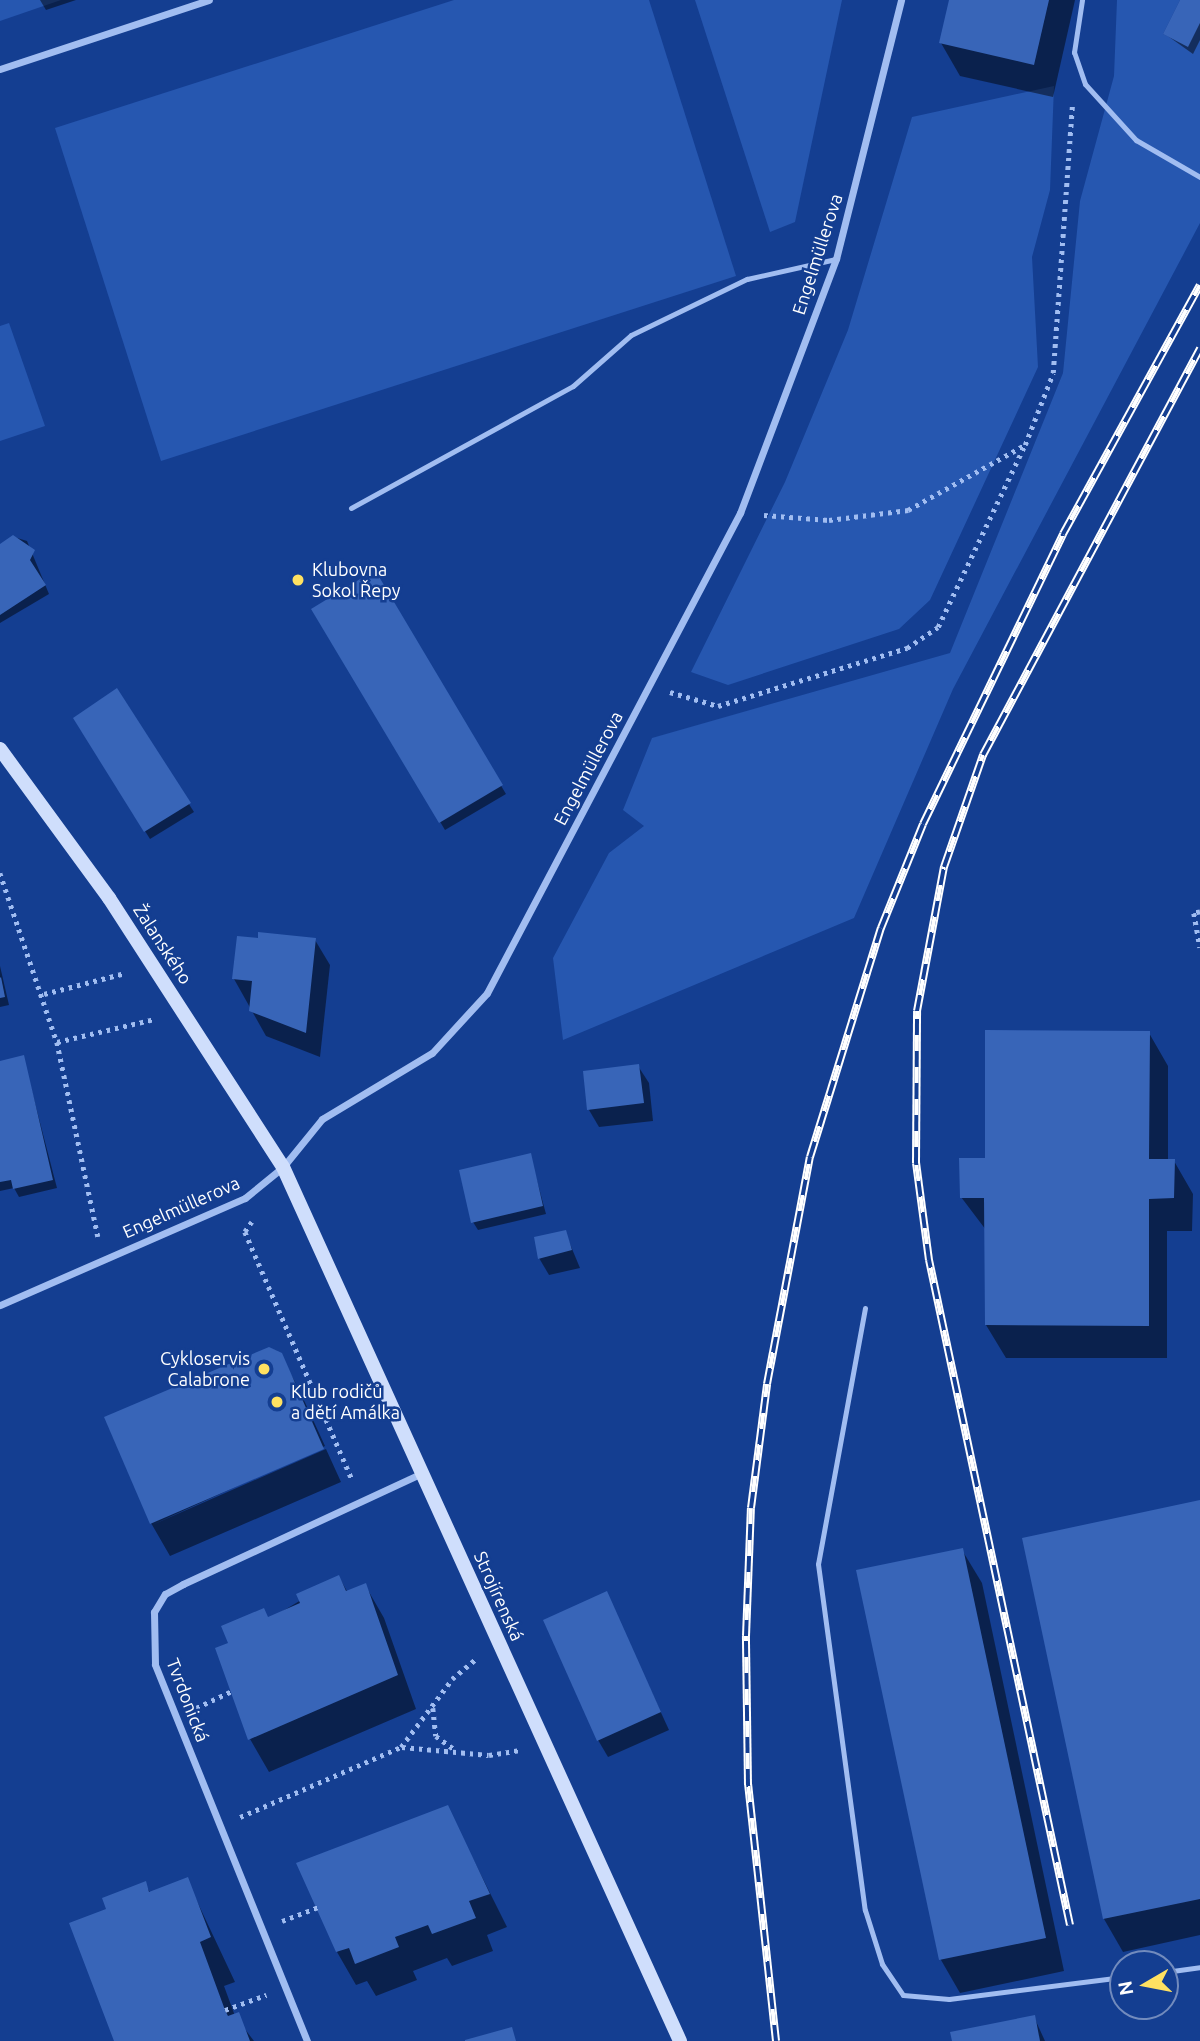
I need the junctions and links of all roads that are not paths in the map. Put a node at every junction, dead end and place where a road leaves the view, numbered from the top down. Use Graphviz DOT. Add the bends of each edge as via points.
graph roads {
  1 [pos="209,0"];
  2 [pos="901,0"];
  3 [pos="1082,0"];
  4 [pos="0,69"];
  5 [pos="1200,177"];
  6 [pos="836,259"];
  7 [pos="351,508"];
  8 [pos="0,750"];
  9 [pos="283,1167"];
  10 [pos="0,1305"];
  11 [pos="865,1307"];
  12 [pos="422,1473"];
  13 [pos="1200,1967"];
  14 [pos="1179,1970"];
  15 [pos="1109,1979"];
  16 [pos="307,2041"];
  17 [pos="680,2041"];
  1 -- 4 [label="street"];
  2 -- 6 [label="street, Engelmüllerova"];
  3 -- 5 [label="lane" via="1074,52 1085,83 1136,140"];
  6 -- 7 [label="lane" via="747,279 631,335 573,386"];
  6 -- 9 [label="street, Engelmüllerova" via="740,513 487,993 466,1022 432,1053 322,1119"];
  8 -- 9 [label="street, Žalanského" via="109,898"];
  9 -- 10 [label="street, Engelmüllerova" via="245,1198"];
  9 -- 12 [label="street, Strojírenská"];
  11 -- 15 [label="lane" via="818,1564 865,1909 882,1964 903,1994 950,1999"];
  12 -- 16 [label="street, Tvrdonická" via="165,1594 151,1634 176,1717"];
  12 -- 17 [label="street, Strojírenská"];
  13 -- 14 [label="lane"];
}
